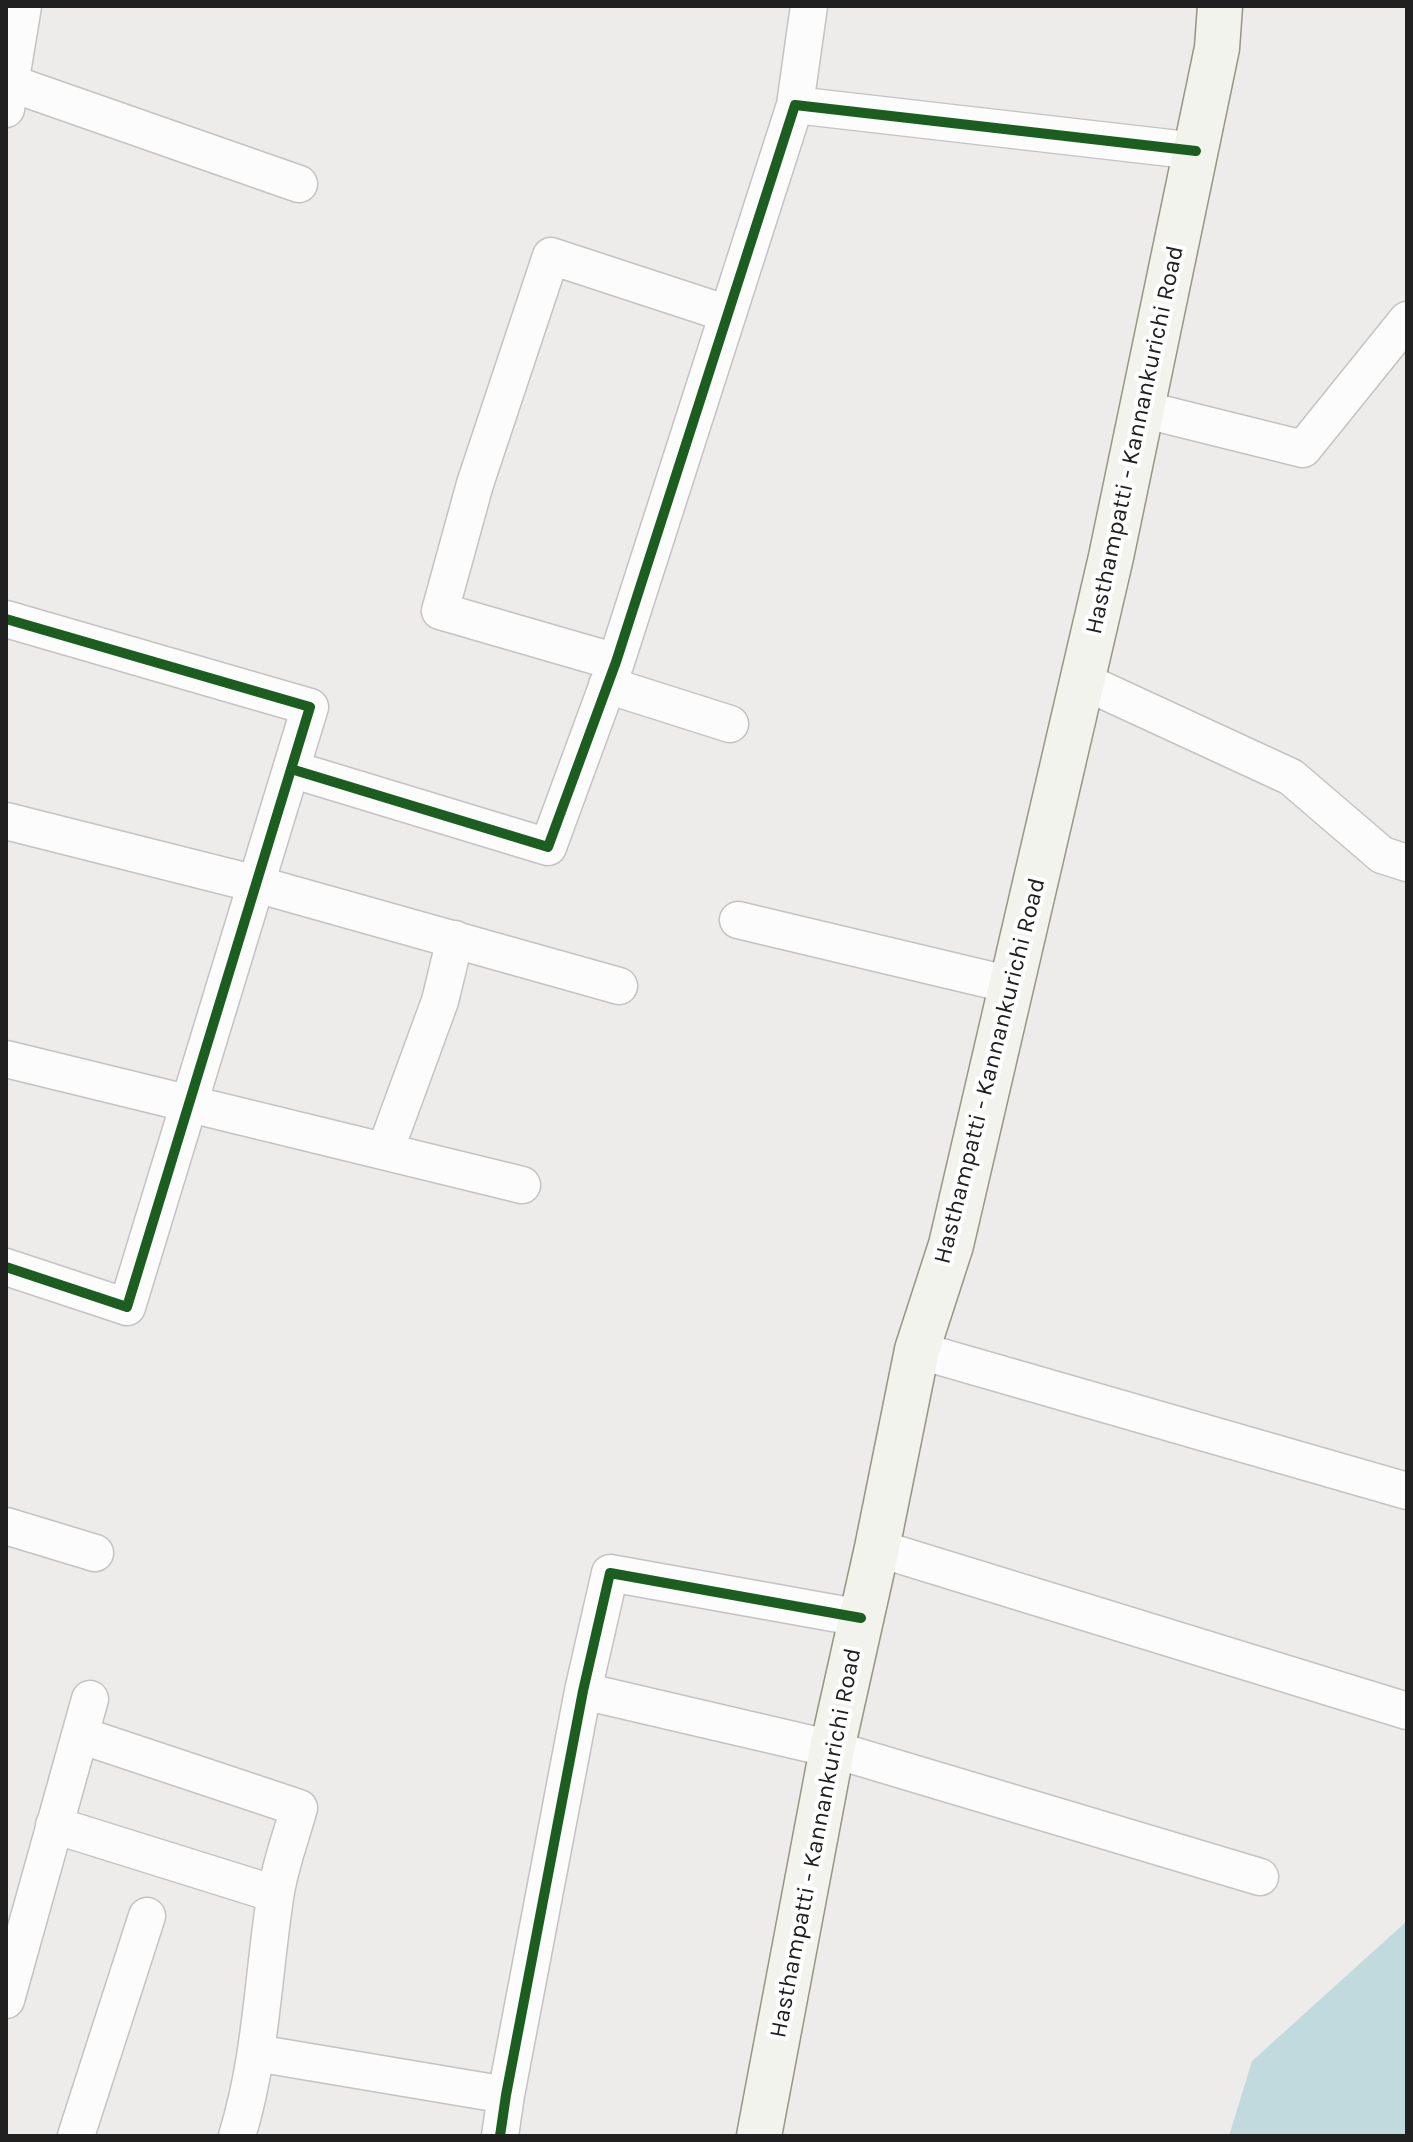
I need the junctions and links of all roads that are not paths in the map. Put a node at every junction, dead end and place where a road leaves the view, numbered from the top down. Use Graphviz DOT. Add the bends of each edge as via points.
graph roads {
  1 [pos="23,6"];
  2 [pos="809,6"];
  3 [pos="1220,6"];
  4 [pos="8,96"];
  5 [pos="795,105"];
  6 [pos="1196,151"];
  7 [pos="299,184"];
  8 [pos="728,314"];
  9 [pos="1407,320"];
  10 [pos="1142,409"];
  11 [pos="6,619"];
  12 [pos="612,673"];
  13 [pos="1083,681"];
  14 [pos="730,724"];
  15 [pos="291,769"];
  16 [pos="6,821"];
  17 [pos="1407,863"];
  18 [pos="256,884"];
  19 [pos="738,920"];
  20 [pos="455,939"];
  21 [pos="1011,985"];
  22 [pos="619,986"];
  23 [pos="6,1059"];
  24 [pos="189,1103"];
  25 [pos="385,1151"];
  26 [pos="522,1185"];
  27 [pos="6,1267"];
  28 [pos="917,1350"];
  29 [pos="1407,1491"];
  30 [pos="6,1526"];
  31 [pos="877,1548"];
  32 [pos="95,1553"];
  33 [pos="861,1618"];
  34 [pos="583,1691"];
  35 [pos="90,1699"];
  36 [pos="1407,1711"];
  37 [pos="80,1735"];
  38 [pos="832,1749"];
  39 [pos="54,1825"];
  40 [pos="1260,1877"];
  41 [pos="275,1894"];
  42 [pos="147,1916"];
  43 [pos="6,2000"];
  44 [pos="256,2053"];
  45 [pos="506,2095"];
  46 [pos="76,2136"];
  47 [pos="237,2136"];
  48 [pos="500,2136"];
  49 [pos="759,2136"];
  1 -- 4 [label="street"];
  2 -- 5 [label="street"];
  3 -- 6 [label="main road, Hasthampatti - Kannankurichi Road"];
  4 -- 7 [label="street"];
  5 -- 6 [label="street"];
  5 -- 8 [label="street"];
  6 -- 10 [label="main road, Hasthampatti - Kannankurichi Road"];
  8 -- 12 [label="street"];
  8 -- 12 [label="street" via="551,256 475,484 440,611"];
  9 -- 10 [label="street" via="1303,449"];
  10 -- 13 [label="main road, Hasthampatti - Kannankurichi Road"];
  11 -- 15 [label="street" via="310,707"];
  12 -- 14 [label="street"];
  12 -- 15 [label="street" via="548,847"];
  13 -- 17 [label="street" via="1291,777 1382,855"];
  13 -- 21 [label="main road, Hasthampatti - Kannankurichi Road"];
  15 -- 18 [label="street"];
  16 -- 18 [label="street"];
  18 -- 20 [label="street"];
  18 -- 24 [label="street"];
  19 -- 21 [label="street"];
  20 -- 22 [label="street"];
  20 -- 25 [label="street" via="440,1001"];
  21 -- 28 [label="main road, Hasthampatti - Kannankurichi Road" via="951,1245"];
  23 -- 24 [label="street"];
  24 -- 25 [label="street"];
  24 -- 27 [label="street" via="127,1307"];
  25 -- 26 [label="street"];
  28 -- 29 [label="street"];
  28 -- 31 [label="main road, Hasthampatti - Kannankurichi Road"];
  30 -- 32 [label="street"];
  31 -- 33 [label="main road, Hasthampatti - Kannankurichi Road"];
  31 -- 36 [label="street"];
  33 -- 34 [label="street" via="610,1573"];
  33 -- 38 [label="main road, Hasthampatti - Kannankurichi Road"];
  34 -- 38 [label="street"];
  34 -- 45 [label="street"];
  35 -- 37 [label="street"];
  37 -- 39 [label="street"];
  37 -- 41 [label="street" via="299,1808"];
  38 -- 40 [label="street"];
  38 -- 49 [label="main road, Hasthampatti - Kannankurichi Road"];
  39 -- 41 [label="street"];
  39 -- 43 [label="street"];
  41 -- 44 [label="street"];
  42 -- 46 [label="street"];
  44 -- 45 [label="street"];
  44 -- 47 [label="street"];
  45 -- 48 [label="street"];
}
